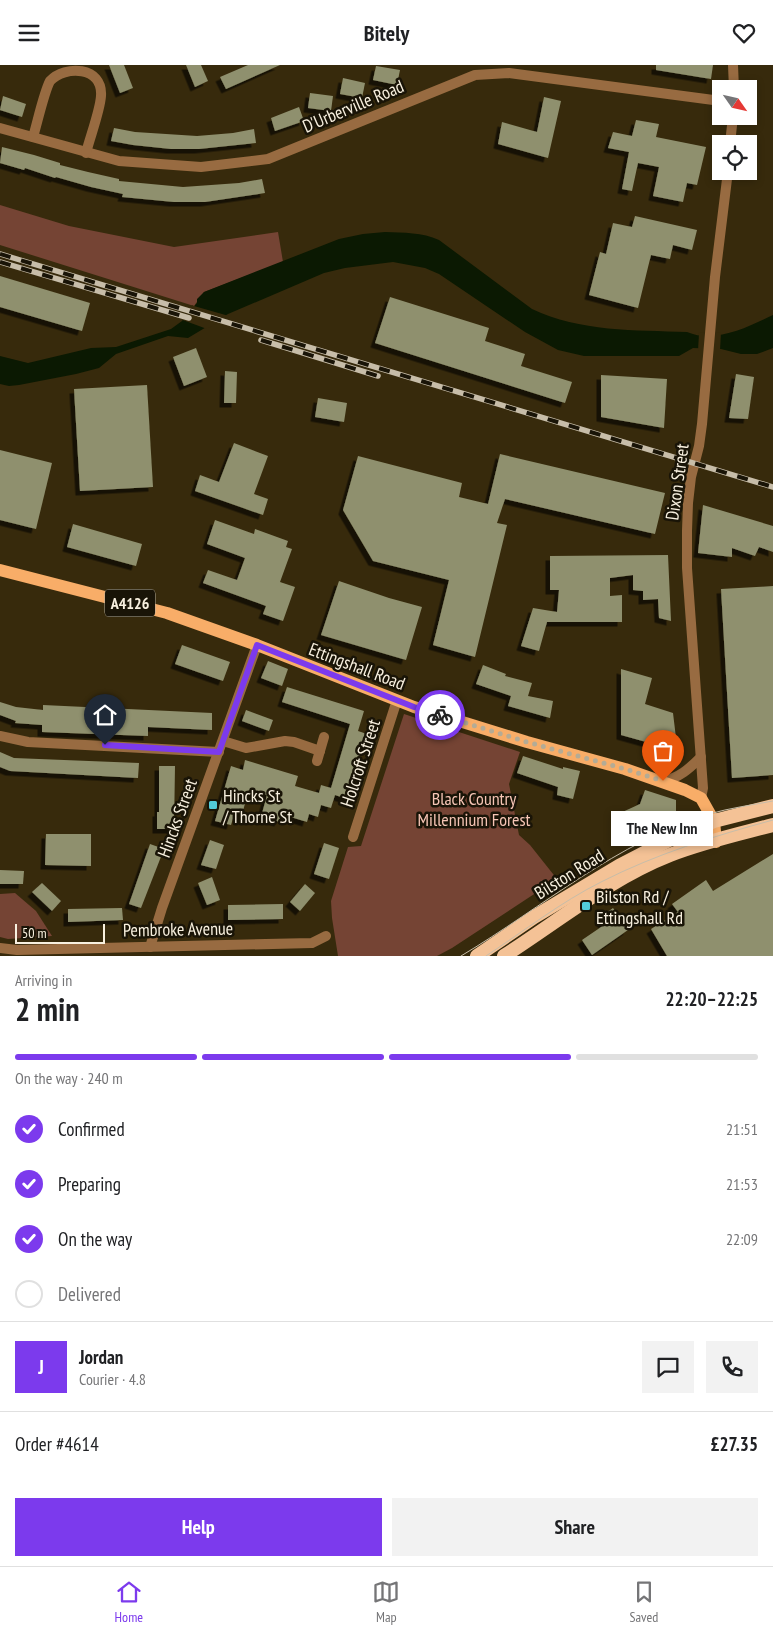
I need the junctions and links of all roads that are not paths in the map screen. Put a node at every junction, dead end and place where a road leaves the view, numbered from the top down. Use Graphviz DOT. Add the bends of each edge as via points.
graph roads {
  1 [pos="732,65"];
  2 [pos="733,80"];
  3 [pos="712,100"];
  4 [pos="0,127"];
  5 [pos="33,137"];
  6 [pos="86,153"];
  7 [pos="727,180"];
  8 [pos="0,569"];
  9 [pos="257,645"];
  10 [pos="397,700"];
  11 [pos="0,736"];
  12 [pos="324,737"];
  13 [pos="223,741"];
  14 [pos="219,752"];
  15 [pos="701,757"];
  16 [pos="663,781"];
  17 [pos="701,798"];
  18 [pos="773,807"];
  19 [pos="714,821"];
  20 [pos="773,825"];
  21 [pos="353,837"];
  22 [pos="716,841"];
  23 [pos="326,936"];
  24 [pos="150,947"];
  25 [pos="0,948"];
  26 [pos="477,956"];
  27 [pos="504,956"];
  1 -- 2 [label="street"];
  3 -- 6 [label="street, D'Urberville Road" via="491,73 457,81 268,159 201,167 118,161"];
  4 -- 5 [label="street, D'Urberville Road"];
  5 -- 6 [label="street, D'Urberville Road"];
  5 -- 6 [label="street" via="50,82 62,70 78,67 88,70 95,75 101,96"];
  7 -- 15 [label="street, Dixon Street" via="699,446 691,477 686,531"];
  8 -- 9 [label="main road, Ettingshall Road / A4126" via="167,613"];
  9 -- 10 [label="main road, Ettingshall Road / A4126"];
  9 -- 13 [label="street, Hincks Street"];
  10 -- 16 [label="main road, Ettingshall Road / A4126"];
  10 -- 21 [label="street, Holcroft Street"];
  11 -- 14 [label="street" via="28,742"];
  12 -- 13 [label="street" via="318,756 294,742 246,748"];
  13 -- 14 [label="street, Hincks Street"];
  14 -- 24 [label="street, Hincks Street"];
  15 -- 16 [label="street" via="682,774"];
  15 -- 17 [label="street, Dixon Street"];
  16 -- 17 [label="main road, Ettingshall Road / A4126"];
  17 -- 19 [label="main road"];
  18 -- 19 [label="highway, Bilston Road"];
  19 -- 22 [label="main road"];
  19 -- 26 [label="highway, Bilston Road" via="618,865"];
  20 -- 22 [label="highway, Bilston Road"];
  22 -- 27 [label="highway, Bilston Road" via="671,855 608,887"];
  23 -- 24 [label="street, Pembroke Avenue" via="312,943"];
  24 -- 25 [label="street, Pembroke Avenue"];
}
